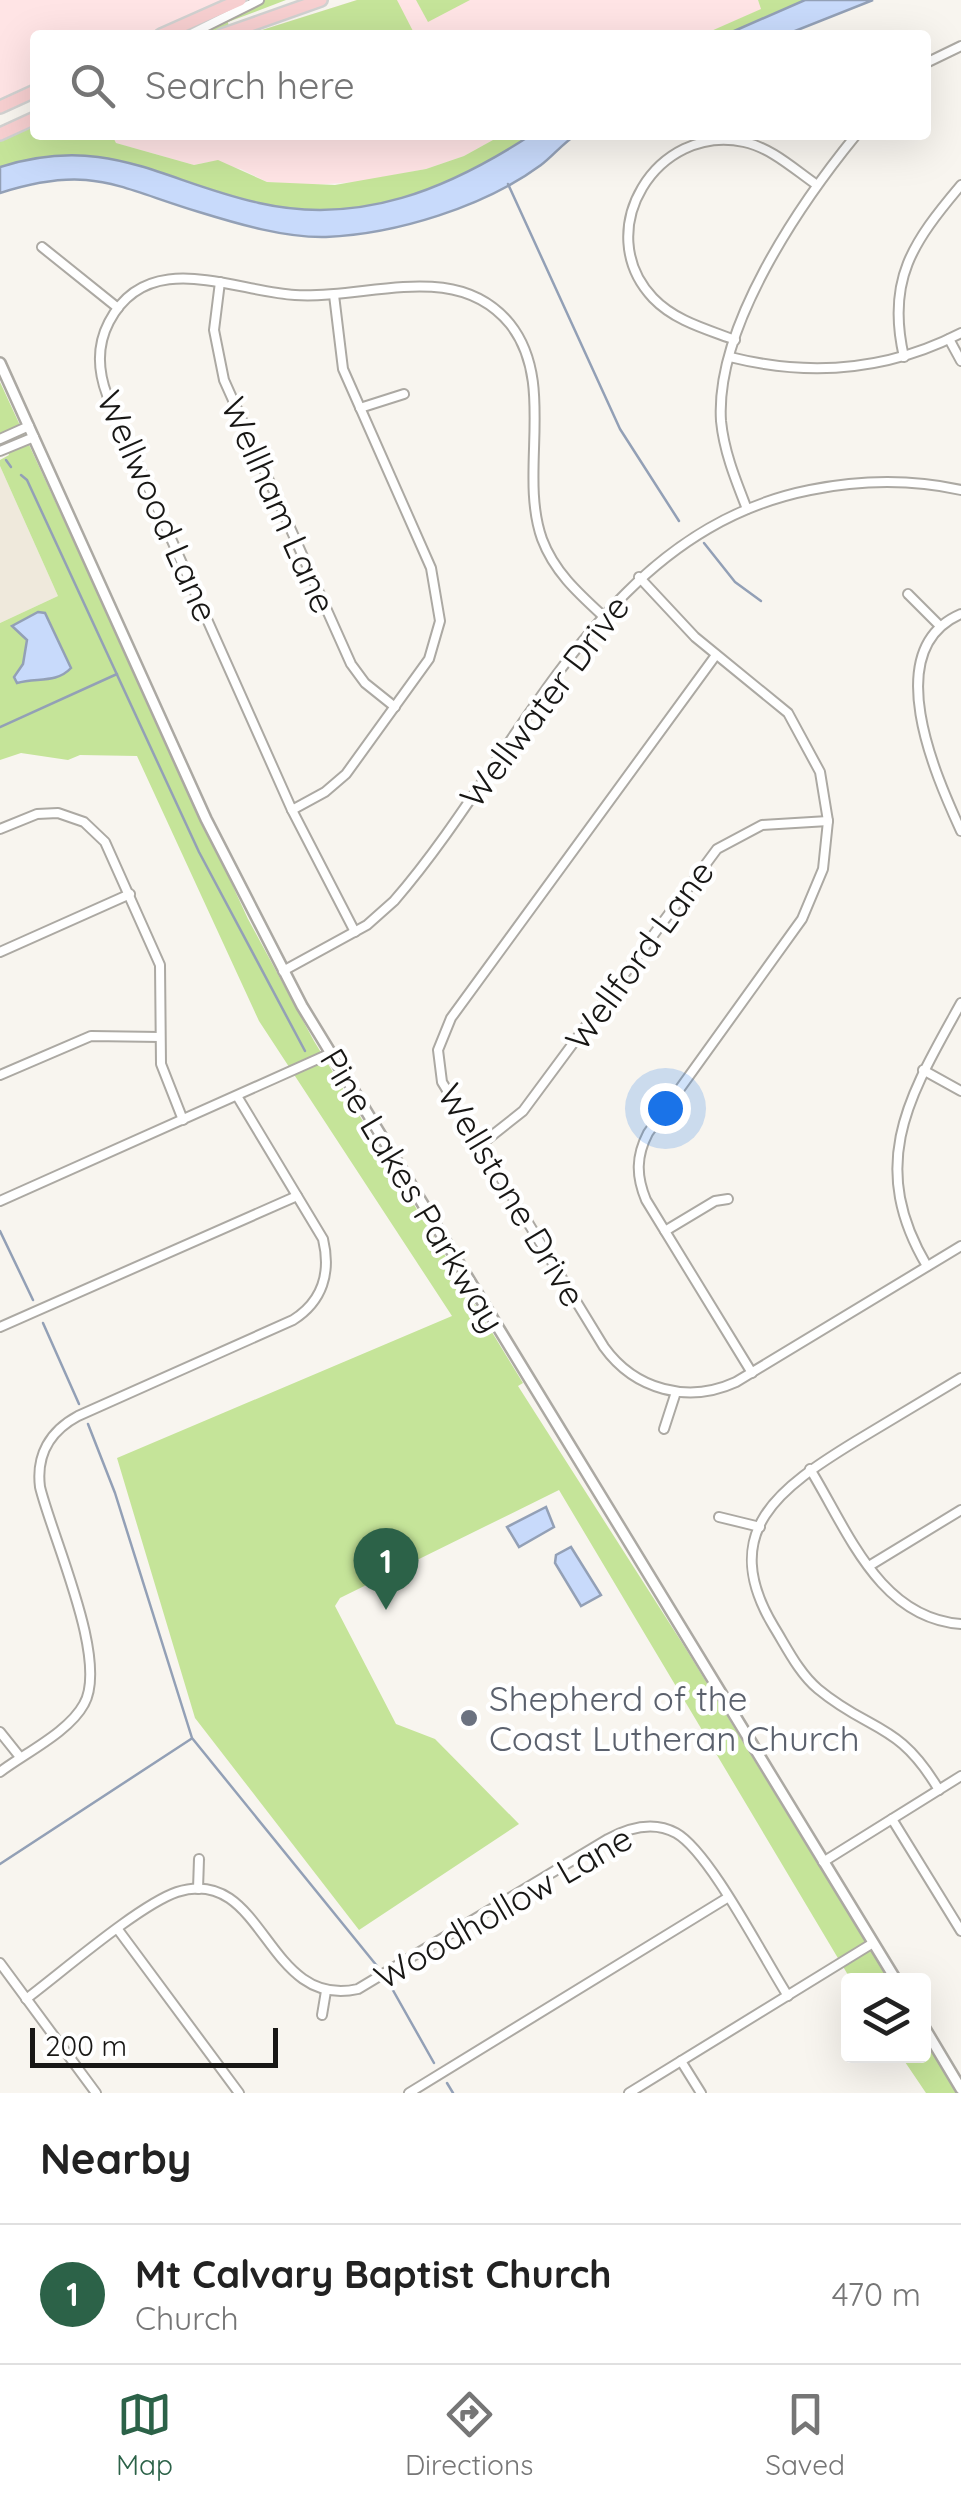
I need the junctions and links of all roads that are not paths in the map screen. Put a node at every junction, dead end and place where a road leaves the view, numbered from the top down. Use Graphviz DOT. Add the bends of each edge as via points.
graph roads {
  1 [pos="240,0"];
  2 [pos="259,0"];
  3 [pos="321,0"];
  4 [pos="172,30"];
  5 [pos="199,30"];
  6 [pos="236,30"];
  7 [pos="961,46"];
  8 [pos="931,60"];
  9 [pos="30,93"];
  10 [pos="0,107"];
  11 [pos="30,120"];
  12 [pos="0,134"];
  13 [pos="852,140"];
  14 [pos="818,185"];
  15 [pos="961,185"];
  16 [pos="42,247"];
  17 [pos="220,282"];
  18 [pos="334,295"];
  19 [pos="118,308"];
  20 [pos="961,333"];
  21 [pos="950,339"];
  22 [pos="735,340"];
  23 [pos="730,357"];
  24 [pos="904,357"];
  25 [pos="961,361"];
  26 [pos="0,363"];
  27 [pos="404,394"];
  28 [pos="360,408"];
  29 [pos="29,426"];
  30 [pos="34,437"];
  31 [pos="0,439"];
  32 [pos="0,452"];
  33 [pos="961,490"];
  34 [pos="747,509"];
  35 [pos="639,577"];
  36 [pos="908,594"];
  37 [pos="961,614"];
  38 [pos="602,615"];
  39 [pos="940,626"];
  40 [pos="716,655"];
  41 [pos="394,707"];
  42 [pos="292,810"];
  43 [pos="828,821"];
  44 [pos="0,829"];
  45 [pos="961,832"];
  46 [pos="130,894"];
  47 [pos="354,932"];
  48 [pos="0,952"];
  49 [pos="283,971"];
  50 [pos="961,1002"];
  51 [pos="160,1037"];
  52 [pos="329,1054"];
  53 [pos="924,1070"];
  54 [pos="0,1075"];
  55 [pos="961,1092"];
  56 [pos="237,1096"];
  57 [pos="184,1120"];
  58 [pos="480,1145"];
  59 [pos="296,1196"];
  60 [pos="728,1199"];
  61 [pos="0,1201"];
  62 [pos="665,1232"];
  63 [pos="961,1246"];
  64 [pos="927,1266"];
  65 [pos="0,1327"];
  66 [pos="752,1373"];
  67 [pos="961,1378"];
  68 [pos="676,1392"];
  69 [pos="664,1430"];
  70 [pos="810,1469"];
  71 [pos="961,1510"];
  72 [pos="719,1518"];
  73 [pos="760,1526"];
  74 [pos="869,1566"];
  75 [pos="961,1624"];
  76 [pos="0,1732"];
  77 [pos="20,1757"];
  78 [pos="0,1772"];
  79 [pos="961,1776"];
  80 [pos="939,1790"];
  81 [pos="892,1818"];
  82 [pos="199,1859"];
  83 [pos="823,1862"];
  84 [pos="198,1889"];
  85 [pos="727,1898"];
  86 [pos="961,1911"];
  87 [pos="952,1916"];
  88 [pos="118,1930"];
  89 [pos="961,1931"];
  90 [pos="873,1944"];
  91 [pos="0,1963"];
  92 [pos="892,1973"];
  93 [pos="326,1991"];
  94 [pos="788,1996"];
  95 [pos="26,1999"];
  96 [pos="322,2014"];
  97 [pos="931,2039"];
  98 [pos="681,2061"];
  99 [pos="961,2088"];
  100 [pos="96,2093"];
  101 [pos="239,2093"];
  102 [pos="410,2093"];
  103 [pos="629,2093"];
  104 [pos="701,2093"];
  1 -- 4 [label="main road"];
  2 -- 5 [label="street"];
  3 -- 6 [label="main road"];
  7 -- 8 [label="street"];
  9 -- 10 [label="main road"];
  11 -- 12 [label="main road"];
  13 -- 14 [label="street"];
  14 -- 22 [label="street" via="760,282"];
  14 -- 22 [label="street" via="764,149 724,140 677,151 642,184 628,232 641,282 674,315"];
  15 -- 24 [label="street" via="906,264 896,306"];
  16 -- 19 [label="street"];
  17 -- 18 [label="street"];
  17 -- 19 [label="street" via="162,279 136,290"];
  17 -- 41 [label="street, Wellham Lane" via="214,338 228,391 351,664"];
  18 -- 28 [label="street" via="338,353"];
  18 -- 38 [label="street" via="448,287 482,301 508,322 530,371 534,500 542,538 560,574"];
  19 -- 42 [label="street, Wellwood Lane" via="101,345 104,386"];
  20 -- 21 [label="street"];
  21 -- 24 [label="street"];
  21 -- 25 [label="street"];
  22 -- 23 [label="street"];
  23 -- 24 [label="street" via="808,370"];
  23 -- 34 [label="street" via="722,422"];
  26 -- 29 [label="street, Pine Lakes Parkway"];
  27 -- 28 [label="street"];
  28 -- 41 [label="street" via="432,568 440,604 432,652"];
  29 -- 30 [label="street, Pine Lakes Parkway"];
  29 -- 31 [label="street"];
  30 -- 32 [label="street"];
  30 -- 49 [label="street, Pine Lakes Parkway" via="206,819"];
  33 -- 34 [label="street, Wellwater Drive" via="858,483"];
  34 -- 35 [label="street, Wellwater Drive"];
  35 -- 38 [label="street, Wellwater Drive"];
  35 -- 40 [label="street"];
  36 -- 39 [label="street"];
  37 -- 39 [label="street"];
  38 -- 47 [label="street, Wellwater Drive" via="407,886"];
  39 -- 45 [label="street" via="921,652 917,684 937,770"];
  40 -- 43 [label="street" via="779,702 798,725 820,772"];
  40 -- 58 [label="street, Wellstone Drive" via="443,1034 440,1076"];
  41 -- 42 [label="street" via="339,781"];
  42 -- 47 [label="street, Wellwood Lane"];
  43 -- 58 [label="street, Wellford Lane" via="762,825 717,849 523,1111"];
  43 -- 62 [label="street" via="824,869 802,919 642,1144 638,1177"];
  44 -- 46 [label="street" via="37,814 76,818 102,837"];
  46 -- 48 [label="street"];
  46 -- 51 [label="street" via="162,976"];
  47 -- 49 [label="street, Wellwater Drive"];
  49 -- 52 [label="street, Pine Lakes Parkway"];
  50 -- 53 [label="street"];
  51 -- 54 [label="street" via="94,1035"];
  51 -- 57 [label="street" via="164,1075"];
  52 -- 56 [label="street"];
  52 -- 83 [label="street, Pine Lakes Parkway"];
  53 -- 55 [label="street"];
  53 -- 64 [label="street" via="904,1113 896,1165 906,1222"];
  56 -- 57 [label="street"];
  56 -- 59 [label="street"];
  57 -- 61 [label="street"];
  58 -- 68 [label="street, Wellstone Drive" via="608,1354 637,1378"];
  59 -- 65 [label="street"];
  59 -- 77 [label="street" via="323,1240 327,1260 312,1304 277,1328 71,1420 44,1450 40,1487 91,1679 77,1714"];
  60 -- 62 [label="street"];
  62 -- 66 [label="street"];
  63 -- 64 [label="street"];
  64 -- 66 [label="street"];
  66 -- 68 [label="street" via="714,1390"];
  67 -- 70 [label="street"];
  68 -- 69 [label="street"];
  70 -- 73 [label="street" via="780,1492"];
  70 -- 74 [label="street"];
  71 -- 74 [label="street"];
  72 -- 73 [label="street"];
  73 -- 80 [label="street" via="753,1560 757,1592 804,1674 909,1746"];
  74 -- 75 [label="street" via="904,1606"];
  76 -- 77 [label="street"];
  77 -- 78 [label="street"];
  79 -- 80 [label="street"];
  80 -- 81 [label="street"];
  81 -- 83 [label="street"];
  81 -- 87 [label="street"];
  82 -- 84 [label="street"];
  83 -- 90 [label="street, Pine Lakes Parkway"];
  84 -- 88 [label="street" via="163,1898"];
  84 -- 93 [label="street, Woodhollow Lane" via="235,1902 292,1972"];
  85 -- 93 [label="street, Woodhollow Lane" via="688,1842 661,1828 634,1828 369,1984"];
  85 -- 94 [label="street, Woodhollow Lane"];
  85 -- 102 [label="street"];
  86 -- 87 [label="street"];
  87 -- 89 [label="street"];
  88 -- 95 [label="street"];
  88 -- 101 [label="street"];
  90 -- 92 [label="street, Pine Lakes Parkway"];
  90 -- 94 [label="street"];
  91 -- 95 [label="street"];
  93 -- 96 [label="street"];
  94 -- 98 [label="street"];
  95 -- 100 [label="street"];
  97 -- 99 [label="street"];
  98 -- 103 [label="street"];
  98 -- 104 [label="street"];
}
